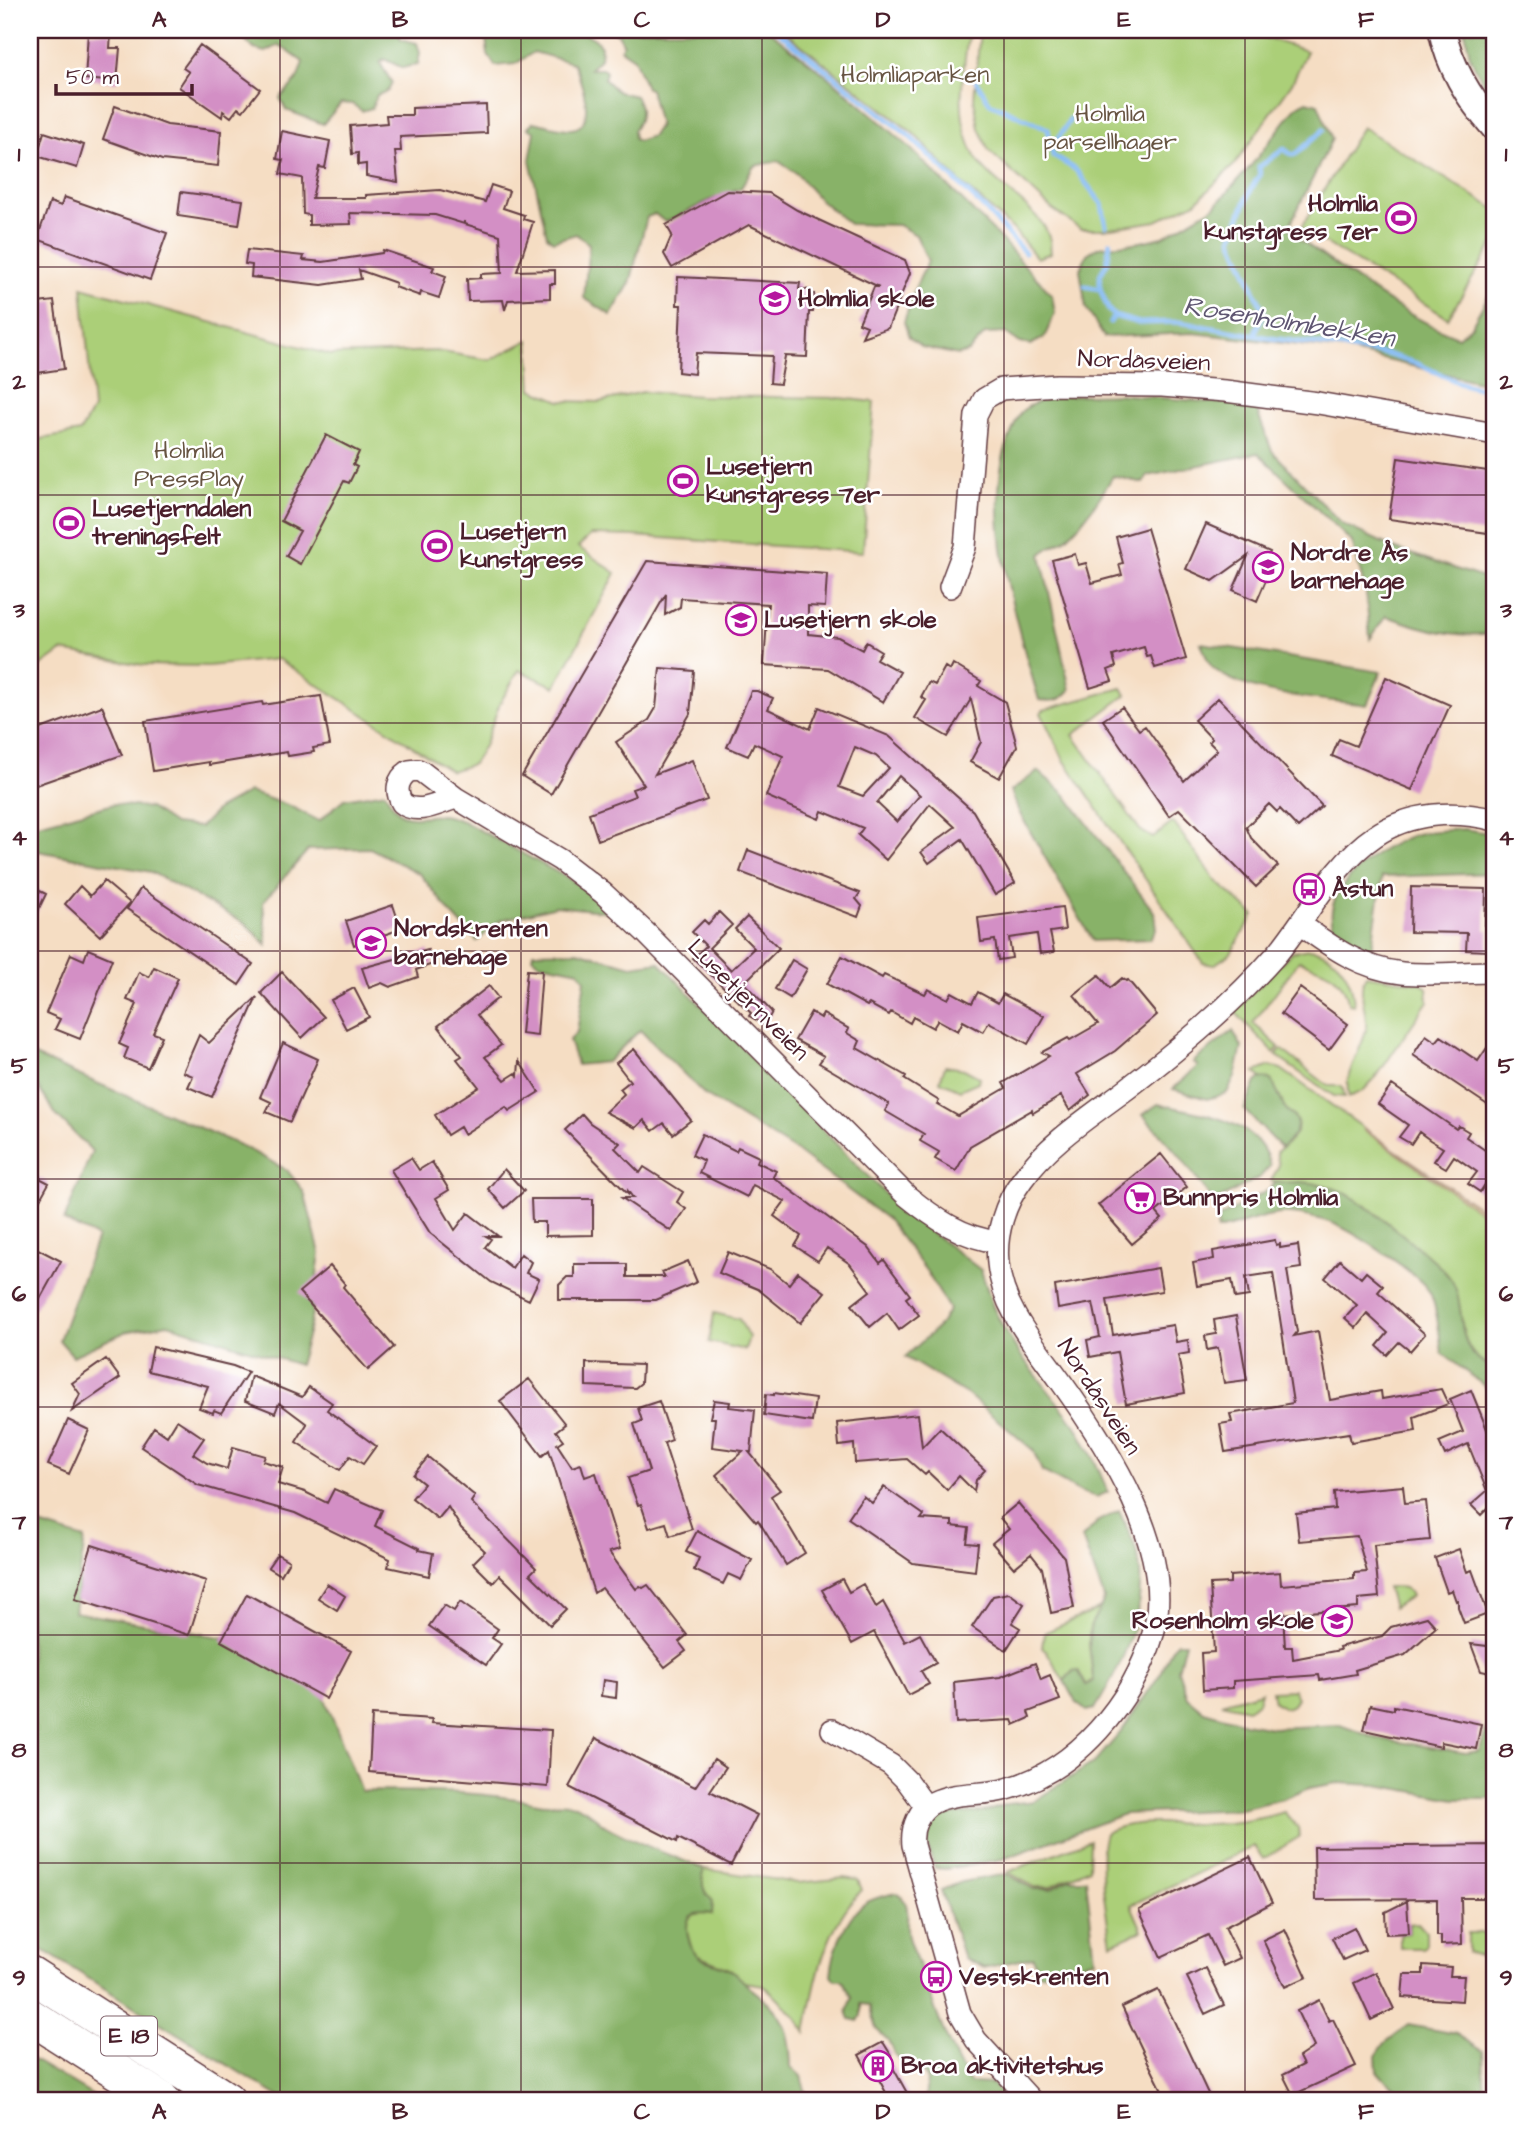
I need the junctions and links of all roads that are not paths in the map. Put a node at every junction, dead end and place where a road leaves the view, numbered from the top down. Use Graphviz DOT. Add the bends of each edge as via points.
graph roads {
  1 [pos="1442,30"];
  2 [pos="1495,128"];
  3 [pos="1495,434"];
  4 [pos="950,587"];
  5 [pos="456,797"];
  6 [pos="1495,820"];
  7 [pos="1300,924"];
  8 [pos="1495,972"];
  9 [pos="998,1242"];
  10 [pos="832,1730"];
  11 [pos="926,1807"];
  12 [pos="30,1974"];
  13 [pos="30,2016"];
  14 [pos="162,2100"];
  15 [pos="227,2100"];
  16 [pos="1031,2100"];
  1 -- 2 [label="street" via="1462,83"];
  3 -- 4 [label="street, Nordåsveien" via="1318,403 1194,388 1067,384 997,390 984,399 976,415 965,547"];
  5 -- 9 [label="street, Lusetjernveien" via="560,860 603,893 920,1207 965,1234"];
  6 -- 7 [label="street, Nordåsveien" via="1464,814 1429,816 1410,819 1376,835 1345,863"];
  7 -- 8 [label="street" via="1344,954 1382,970"];
  7 -- 9 [label="street, Nordåsveien" via="1223,1008 1033,1166 1014,1191"];
  9 -- 11 [label="street, Nordåsveien" via="999,1273 1013,1311 1094,1429 1139,1517 1157,1570 1156,1623 1139,1671 1119,1704 1067,1759 1018,1786 948,1797"];
  10 -- 11 [label="street" via="891,1765"];
  11 -- 16 [label="street" via="914,1826 913,1845 956,2001 976,2040"];
  12 -- 15 [label="highway, E 18"];
  13 -- 14 [label="highway, E 18"];
}
